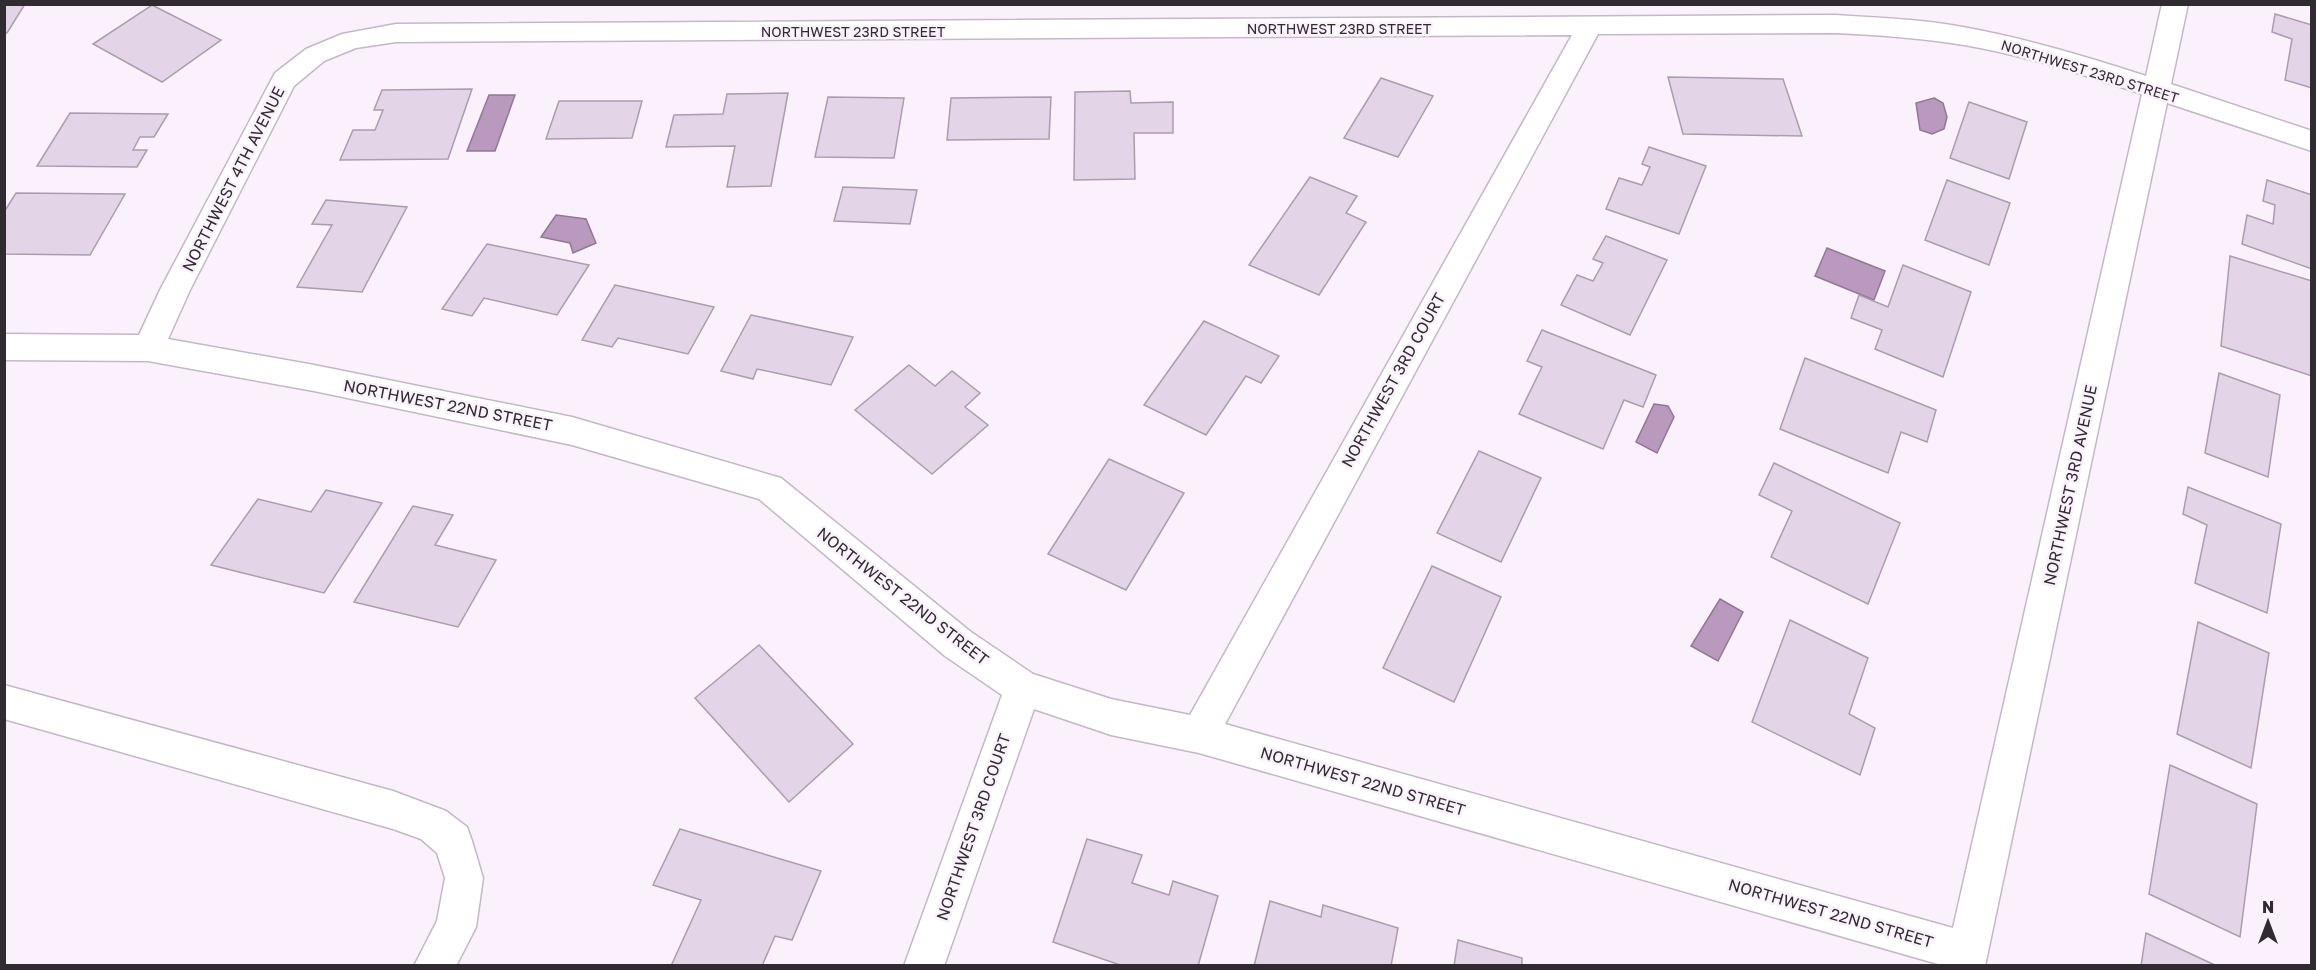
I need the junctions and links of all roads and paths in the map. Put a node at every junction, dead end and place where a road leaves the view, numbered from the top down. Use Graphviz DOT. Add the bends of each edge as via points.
graph roads {
  1 [pos="2175,4"];
  2 [pos="1625,15"];
  3 [pos="1590,26"];
  4 [pos="351,40"];
  5 [pos="2157,91"];
  6 [pos="2312,141"];
  7 [pos="4,347"];
  8 [pos="148,348"];
  9 [pos="1023,688"];
  10 [pos="4,702"];
  11 [pos="1199,735"];
  12 [pos="1966,959"];
  13 [pos="435,966"];
  14 [pos="924,966"];
  1 -- 5 [label="street, NORTHWEST 3RD AVENUE"];
  2 -- 3 [label="street, NORTHWEST 23RD STREET"];
  2 -- 5 [label="street, NORTHWEST 23RD STREET" via="1916,28 1983,39 2052,57"];
  3 -- 4 [label="street, NORTHWEST 23RD STREET" via="408,33"];
  3 -- 11 [label="street, NORTHWEST 3RD COURT"];
  4 -- 8 [label="street, NORTHWEST 4TH AVENUE" via="315,55 284,80"];
  5 -- 6 [label="street, NORTHWEST 23RD STREET"];
  5 -- 12 [label="street, NORTHWEST 3RD AVENUE"];
  7 -- 8 [label="street, NORTHWEST 22ND STREET"];
  8 -- 9 [label="street, NORTHWEST 22ND STREET" via="572,431 769,488 958,644"];
  9 -- 11 [label="street, NORTHWEST 22ND STREET" via="1111,717"];
  9 -- 14 [label="street, NORTHWEST 3RD COURT"];
  10 -- 13 [label="street" via="433,824 453,841 464,878 456,927"];
  11 -- 12 [label="street, NORTHWEST 22ND STREET"];
}
